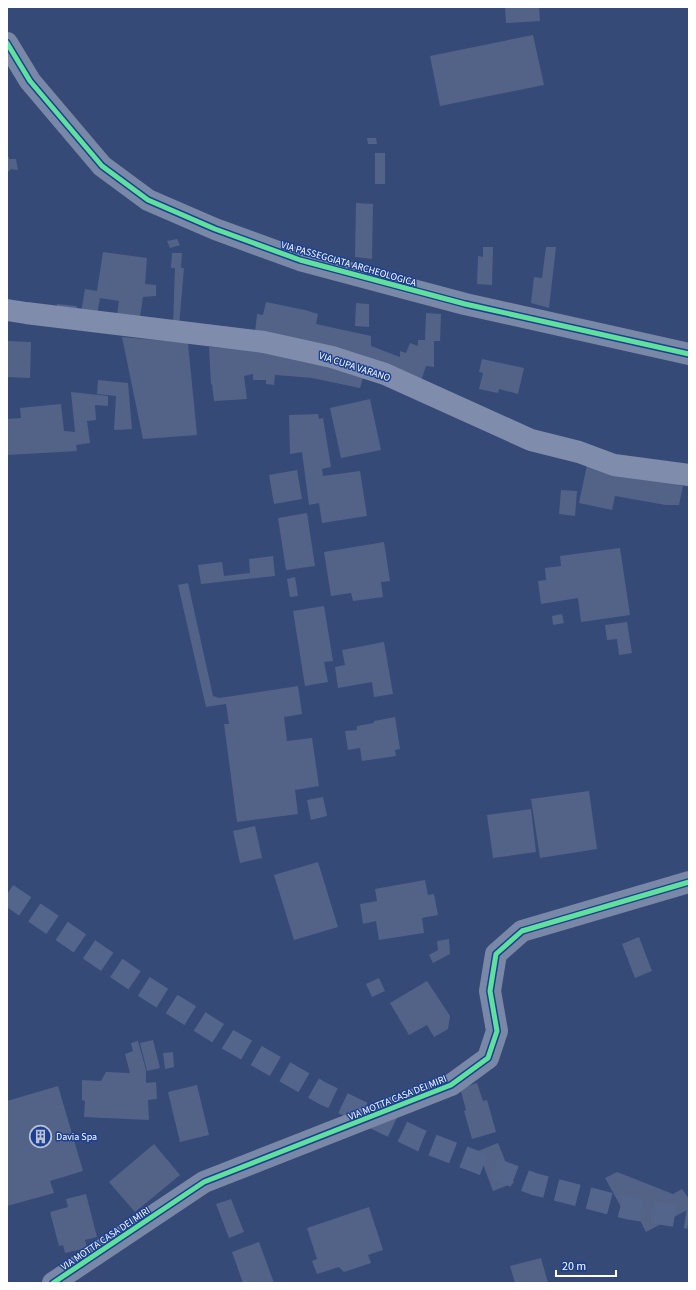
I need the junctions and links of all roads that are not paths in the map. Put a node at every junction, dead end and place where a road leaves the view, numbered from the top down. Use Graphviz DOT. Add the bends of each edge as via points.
graph roads {
  1 [pos="7,43"];
  2 [pos="7,310"];
  3 [pos="689,354"];
  4 [pos="689,475"];
  5 [pos="689,882"];
  6 [pos="53,1283"];
  1 -- 3 [label="street, VIA PASSEGGIATA ARCHEOLOGICA" via="30,81 102,166 148,200 215,229 300,260 465,304"];
  2 -- 4 [label="street, VIA CUPA VARANO" via="264,342 332,357 385,374 531,440 580,452 614,465"];
  5 -- 6 [label="street, VIA MOTTA CASA DEI MIRI" via="522,931 496,954 490,991 497,1031 488,1058 451,1085 204,1182"];
}
